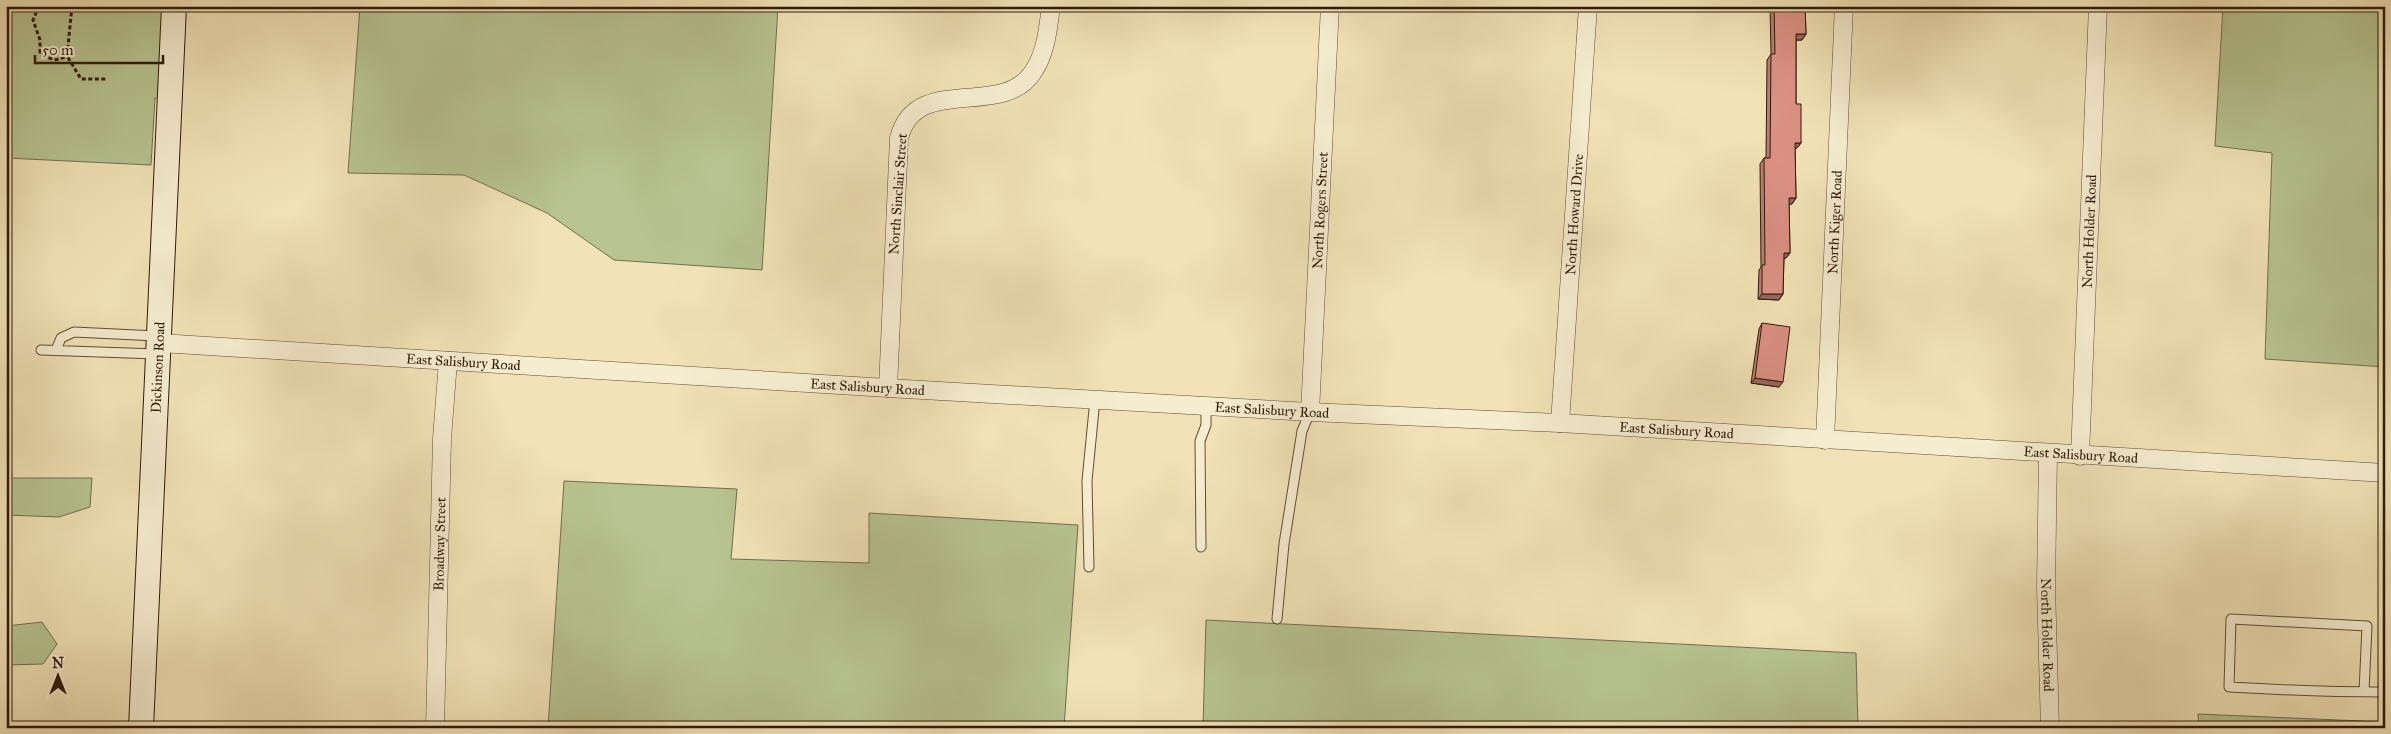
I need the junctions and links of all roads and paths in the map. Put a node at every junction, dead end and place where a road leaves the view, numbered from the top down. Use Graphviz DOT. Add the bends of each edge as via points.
graph roads {
  1 [pos="38,6"];
  2 [pos="72,6"];
  3 [pos="174,6"];
  4 [pos="1051,6"];
  5 [pos="1330,6"];
  6 [pos="1588,6"];
  7 [pos="1844,6"];
  8 [pos="2098,6"];
  9 [pos="67,56"];
  10 [pos="106,79"];
  11 [pos="160,344"];
  12 [pos="41,350"];
  13 [pos="56,350"];
  14 [pos="448,361"];
  15 [pos="888,388"];
  16 [pos="1094,399"];
  17 [pos="1206,406"];
  18 [pos="1310,412"];
  19 [pos="1560,423"];
  20 [pos="1826,440"];
  21 [pos="2048,453"];
  22 [pos="2080,456"];
  23 [pos="2385,473"];
  24 [pos="1201,547"];
  25 [pos="1089,567"];
  26 [pos="1277,620"];
  27 [pos="2364,692"];
  28 [pos="2385,692"];
  29 [pos="142,728"];
  30 [pos="435,728"];
  31 [pos="2050,728"];
  1 -- 9 [label="path" via="32,20 40,40 40,52 49,59 59,60"];
  2 -- 9 [label="path"];
  3 -- 11 [label="street, Dickinson Road"];
  4 -- 15 [label="street, North Sinclair Street" via="1045,46 1039,60 1032,73 1014,89 999,94 928,103 910,114 903,125 899,138"];
  5 -- 18 [label="street, North Rogers Street"];
  6 -- 19 [label="street, North Howard Drive"];
  7 -- 20 [label="street, North Kiger Road"];
  8 -- 22 [label="street, North Holder Road"];
  9 -- 10 [label="path" via="81,79"];
  11 -- 13 [label="lane"];
  11 -- 13 [label="lane" via="74,332 61,338"];
  11 -- 14 [label="street, East Salisbury Road"];
  11 -- 29 [label="street, Dickinson Road"];
  12 -- 13 [label="lane"];
  14 -- 15 [label="street, East Salisbury Road"];
  14 -- 30 [label="street, Broadway Street" via="442,439"];
  15 -- 16 [label="street, East Salisbury Road"];
  16 -- 17 [label="street, East Salisbury Road"];
  16 -- 25 [label="lane" via="1087,481"];
  17 -- 18 [label="street, East Salisbury Road"];
  17 -- 24 [label="lane" via="1206,425 1200,441"];
  18 -- 19 [label="street, East Salisbury Road"];
  18 -- 26 [label="lane" via="1302,431 1287,525"];
  19 -- 20 [label="street, East Salisbury Road"];
  20 -- 21 [label="street, East Salisbury Road"];
  21 -- 22 [label="street, East Salisbury Road"];
  21 -- 31 [label="street, North Holder Road" via="2046,587"];
  22 -- 23 [label="street, East Salisbury Road"];
  27 -- 27 [label="lane" via="2228,688 2230,619 2367,626"];
  27 -- 28 [label="lane"];
}
